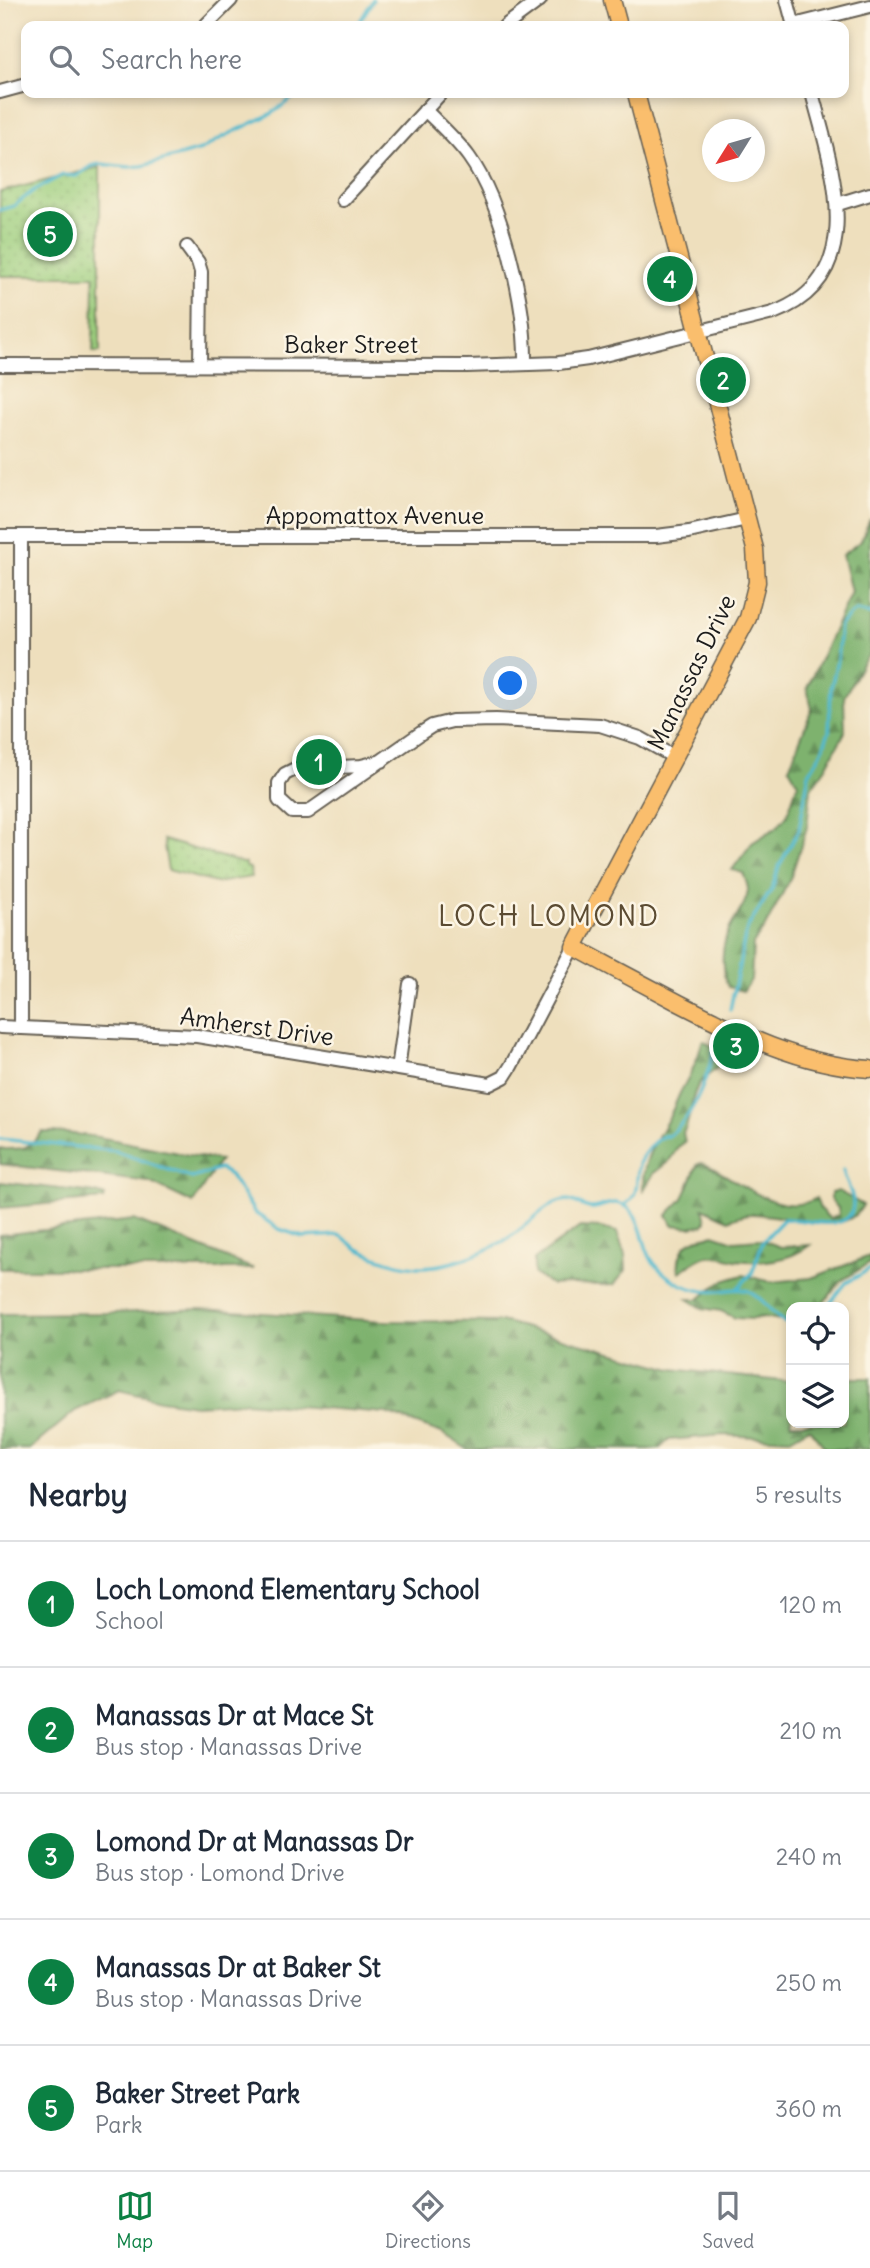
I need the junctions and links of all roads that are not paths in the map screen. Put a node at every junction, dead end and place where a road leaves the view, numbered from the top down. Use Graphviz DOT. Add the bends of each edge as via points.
graph roads {
  1 [pos="231,0"];
  2 [pos="540,0"];
  3 [pos="612,0"];
  4 [pos="787,0"];
  5 [pos="870,6"];
  6 [pos="210,21"];
  7 [pos="512,21"];
  8 [pos="618,21"];
  9 [pos="793,21"];
  10 [pos="813,21"];
  11 [pos="21,86"];
  12 [pos="0,92"];
  13 [pos="436,98"];
  14 [pos="637,98"];
  15 [pos="813,98"];
  16 [pos="425,110"];
  17 [pos="870,194"];
  18 [pos="344,200"];
  19 [pos="841,203"];
  20 [pos="187,247"];
  21 [pos="699,332"];
  22 [pos="525,364"];
  23 [pos="0,365"];
  24 [pos="200,365"];
  25 [pos="747,519"];
  26 [pos="0,536"];
  27 [pos="21,536"];
  28 [pos="674,757"];
  29 [pos="382,761"];
  30 [pos="574,947"];
  31 [pos="410,984"];
  32 [pos="0,1027"];
  33 [pos="21,1028"];
  34 [pos="398,1069"];
  35 [pos="870,1069"];
  36 [pos="504,1077"];
  1 -- 6 [label="street"];
  2 -- 7 [label="street"];
  3 -- 8 [label="main road"];
  4 -- 9 [label="street"];
  5 -- 10 [label="street"];
  11 -- 12 [label="street"];
  13 -- 16 [label="street"];
  14 -- 21 [label="main road, Manassas Drive"];
  15 -- 19 [label="street, Baker Street"];
  16 -- 18 [label="street"];
  16 -- 22 [label="street" via="469,157 491,198 522,309"];
  17 -- 19 [label="street"];
  19 -- 21 [label="street, Baker Street" via="838,252 816,289 790,307"];
  20 -- 24 [label="street" via="201,272"];
  21 -- 22 [label="street, Baker Street" via="588,359"];
  21 -- 25 [label="main road, Manassas Drive"];
  22 -- 24 [label="street, Baker Street"];
  23 -- 24 [label="street, Baker Street"];
  25 -- 27 [label="street, Appomattox Avenue" via="656,536"];
  25 -- 28 [label="main road, Manassas Drive" via="757,568 754,601"];
  26 -- 27 [label="street, Appomattox Avenue"];
  27 -- 33 [label="street"];
  28 -- 29 [label="street" via="640,738 600,725 513,721 442,723"];
  28 -- 30 [label="main road, Manassas Drive"];
  29 -- 29 [label="street" via="289,771 279,783 279,800 292,812 309,812"];
  30 -- 35 [label="main road" via="774,1048"];
  30 -- 36 [label="street, Manassas Drive"];
  31 -- 34 [label="street"];
  32 -- 33 [label="street, Amherst Drive"];
  33 -- 34 [label="street, Amherst Drive" via="197,1035"];
  34 -- 36 [label="street, Amherst Drive" via="486,1084"];
}
